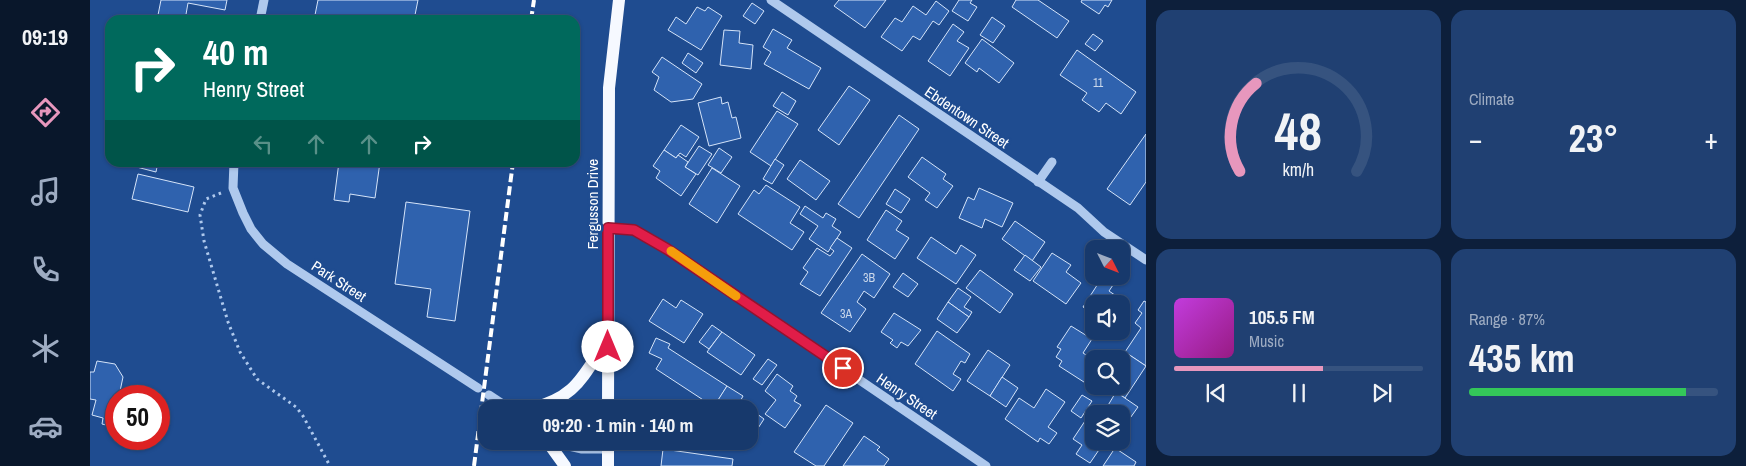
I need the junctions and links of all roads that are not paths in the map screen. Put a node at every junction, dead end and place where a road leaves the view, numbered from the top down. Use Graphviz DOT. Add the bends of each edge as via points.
graph roads {
  1 [pos="264,0"];
  2 [pos="619,0"];
  3 [pos="771,0"];
  4 [pos="261,15"];
  5 [pos="1052,162"];
  6 [pos="234,167"];
  7 [pos="1038,182"];
  8 [pos="608,228"];
  9 [pos="1146,260"];
  10 [pos="608,339"];
  11 [pos="478,388"];
  12 [pos="488,395"];
  13 [pos="496,400"];
  14 [pos="557,400"];
  15 [pos="608,400"];
  16 [pos="553,450"];
  17 [pos="608,450"];
  18 [pos="565,466"];
  19 [pos="608,466"];
  20 [pos="986,466"];
  1 -- 4 [label="street"];
  2 -- 8 [label="main road, Fergusson Drive" via="610,65"];
  3 -- 7 [label="street, Ebdentown Street"];
  5 -- 7 [label="street"];
  6 -- 11 [label="street, Park Street" via="233,188 251,229 263,244 287,264"];
  7 -- 9 [label="street, Ebdentown Street"];
  8 -- 10 [label="main road, Fergusson Drive"];
  8 -- 20 [label="street, Henry Street" via="634,230 667,249"];
  10 -- 14 [label="main road" via="575,389"];
  10 -- 15 [label="main road, Fergusson Drive"];
  12 -- 13 [label="street"];
  16 -- 18 [label="main road"];
  17 -- 19 [label="main road"];
}
